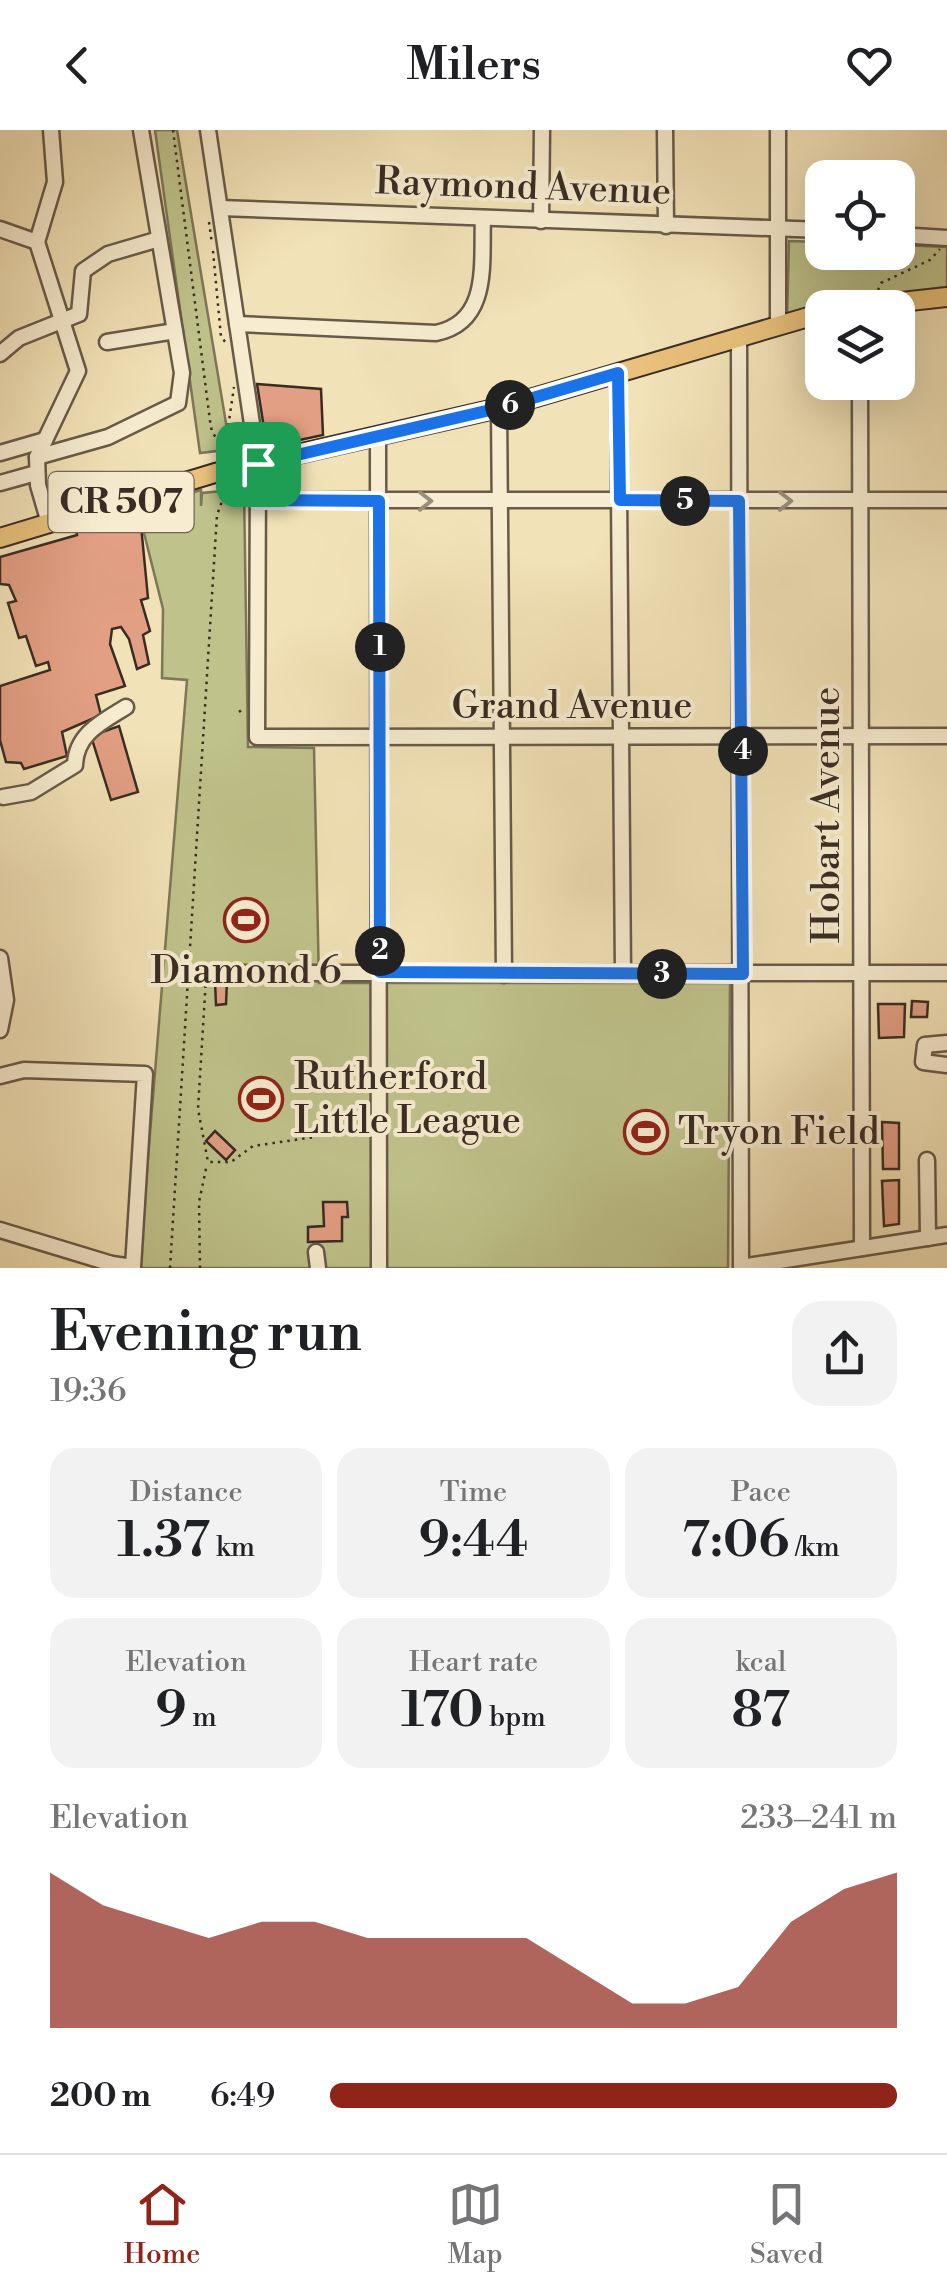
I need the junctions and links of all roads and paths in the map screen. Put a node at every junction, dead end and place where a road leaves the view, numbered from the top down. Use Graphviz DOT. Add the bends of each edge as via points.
graph roads {
  1 [pos="52,130"];
  2 [pos="140,130"];
  3 [pos="173,130"];
  4 [pos="208,130"];
  5 [pos="542,130"];
  6 [pos="665,130"];
  7 [pos="778,130"];
  8 [pos="214,212"];
  9 [pos="483,218"];
  10 [pos="541,221"];
  11 [pos="666,226"];
  12 [pos="779,228"];
  13 [pos="0,229"];
  14 [pos="805,229"];
  15 [pos="915,236"];
  16 [pos="159,239"];
  17 [pos="947,239"];
  18 [pos="37,242"];
  19 [pos="881,290"];
  20 [pos="947,298"];
  21 [pos="915,300"];
  22 [pos="805,318"];
  23 [pos="62,323"];
  24 [pos="237,324"];
  25 [pos="778,327"];
  26 [pos="175,332"];
  27 [pos="739,339"];
  28 [pos="107,342"];
  29 [pos="232,350"];
  30 [pos="0,354"];
  31 [pos="618,373"];
  32 [pos="234,386"];
  33 [pos="860,400"];
  34 [pos="499,408"];
  35 [pos="378,437"];
  36 [pos="45,440"];
  37 [pos="0,453"];
  38 [pos="258,464"];
  39 [pos="36,465"];
  40 [pos="0,483"];
  41 [pos="225,493"];
  42 [pos="257,500"];
  43 [pos="620,500"];
  44 [pos="861,500"];
  45 [pos="947,500"];
  46 [pos="379,501"];
  47 [pos="739,501"];
  48 [pos="500,502"];
  49 [pos="49,524"];
  50 [pos="0,538"];
  51 [pos="126,707"];
  52 [pos="859,736"];
  53 [pos="947,736"];
  54 [pos="502,738"];
  55 [pos="623,738"];
  56 [pos="743,738"];
  57 [pos="381,739"];
  58 [pos="1,793"];
  59 [pos="0,958"];
  60 [pos="380,972"];
  61 [pos="217,973"];
  62 [pos="860,973"];
  63 [pos="947,973"];
  64 [pos="504,974"];
  65 [pos="623,974"];
  66 [pos="743,974"];
  67 [pos="0,1030"];
  68 [pos="947,1042"];
  69 [pos="947,1066"];
  70 [pos="0,1076"];
  71 [pos="315,1137"];
  72 [pos="927,1160"];
  73 [pos="208,1162"];
  74 [pos="0,1230"];
  75 [pos="947,1235"];
  76 [pos="928,1238"];
  77 [pos="862,1248"];
  78 [pos="316,1252"];
  79 [pos="111,1266"];
  80 [pos="741,1267"];
  81 [pos="170,1268"];
  82 [pos="200,1268"];
  83 [pos="318,1268"];
  84 [pos="380,1268"];
  1 -- 18 [label="street" via="54,182"];
  2 -- 16 [label="street"];
  3 -- 32 [label="path" via="210,421 226,450"];
  4 -- 8 [label="street"];
  5 -- 10 [label="street"];
  6 -- 11 [label="street"];
  7 -- 12 [label="street"];
  8 -- 9 [label="street, Raymond Avenue"];
  8 -- 24 [label="street"];
  8 -- 29 [label="path" via="221,337"];
  9 -- 10 [label="street, Raymond Avenue"];
  9 -- 24 [label="street" via="477,302 456,326 436,332"];
  10 -- 11 [label="street, Raymond Avenue"];
  11 -- 12 [label="street, Raymond Avenue"];
  12 -- 14 [label="street, Raymond Avenue"];
  12 -- 25 [label="street"];
  13 -- 18 [label="street"];
  15 -- 17 [label="street"];
  16 -- 23 [label="street" via="108,254 83,271 79,314"];
  16 -- 26 [label="street"];
  17 -- 19 [label="path" via="930,260 881,283"];
  18 -- 23 [label="street"];
  20 -- 21 [label="main road"];
  22 -- 25 [label="main road, CR 507"];
  23 -- 30 [label="street" via="19,338"];
  23 -- 36 [label="street" via="78,372"];
  24 -- 38 [label="street"];
  25 -- 27 [label="main road, CR 507"];
  26 -- 28 [label="street"];
  26 -- 39 [label="street" via="182,373 178,403"];
  27 -- 31 [label="main road, CR 507"];
  27 -- 47 [label="street"];
  31 -- 34 [label="main road, CR 507"];
  31 -- 43 [label="street"];
  33 -- 44 [label="street, Hobart Avenue"];
  34 -- 35 [label="main road, CR 507"];
  34 -- 48 [label="street"];
  35 -- 38 [label="main road, CR 507"];
  35 -- 46 [label="street"];
  36 -- 37 [label="street"];
  36 -- 39 [label="street"];
  38 -- 42 [label="street"];
  38 -- 49 [label="main road, CR 507"];
  39 -- 40 [label="street"];
  39 -- 49 [label="street"];
  41 -- 81 [label="path" via="218,515"];
  42 -- 46 [label="street"];
  42 -- 57 [label="street, Grand Avenue" via="257,737"];
  43 -- 47 [label="street"];
  43 -- 48 [label="street"];
  43 -- 55 [label="street"];
  44 -- 45 [label="street"];
  47 -- 44 [label="street, one-way"];
  44 -- 52 [label="street, Hobart Avenue"];
  46 -- 48 [label="street, one-way"];
  46 -- 57 [label="street"];
  47 -- 56 [label="street"];
  48 -- 54 [label="street"];
  49 -- 50 [label="main road, CR 507"];
  51 -- 58 [label="street" via="85,736 75,765 31,792"];
  52 -- 53 [label="street, Grand Avenue"];
  52 -- 56 [label="street, Grand Avenue"];
  52 -- 62 [label="street, Hobart Avenue"];
  54 -- 55 [label="street, Grand Avenue"];
  54 -- 57 [label="street, Grand Avenue"];
  54 -- 64 [label="street"];
  55 -- 56 [label="street, Grand Avenue"];
  55 -- 65 [label="street"];
  56 -- 66 [label="street"];
  57 -- 60 [label="street"];
  59 -- 67 [label="street" via="6,1000"];
  60 -- 61 [label="street"];
  60 -- 64 [label="street"];
  60 -- 84 [label="street"];
  61 -- 73 [label="path" via="206,978 198,1109"];
  62 -- 63 [label="street"];
  62 -- 66 [label="street"];
  62 -- 77 [label="street, Hobart Avenue"];
  64 -- 65 [label="street"];
  65 -- 66 [label="street"];
  66 -- 80 [label="street"];
  68 -- 69 [label="street" via="925,1045 922,1062"];
  70 -- 79 [label="street" via="24,1070 145,1074 133,1267"];
  71 -- 73 [label="path" via="252,1146 231,1162"];
  72 -- 76 [label="street"];
  73 -- 82 [label="path" via="199,1202"];
  74 -- 79 [label="street"];
  75 -- 76 [label="street"];
  76 -- 77 [label="street"];
  77 -- 80 [label="street"];
  78 -- 83 [label="street"];
}
